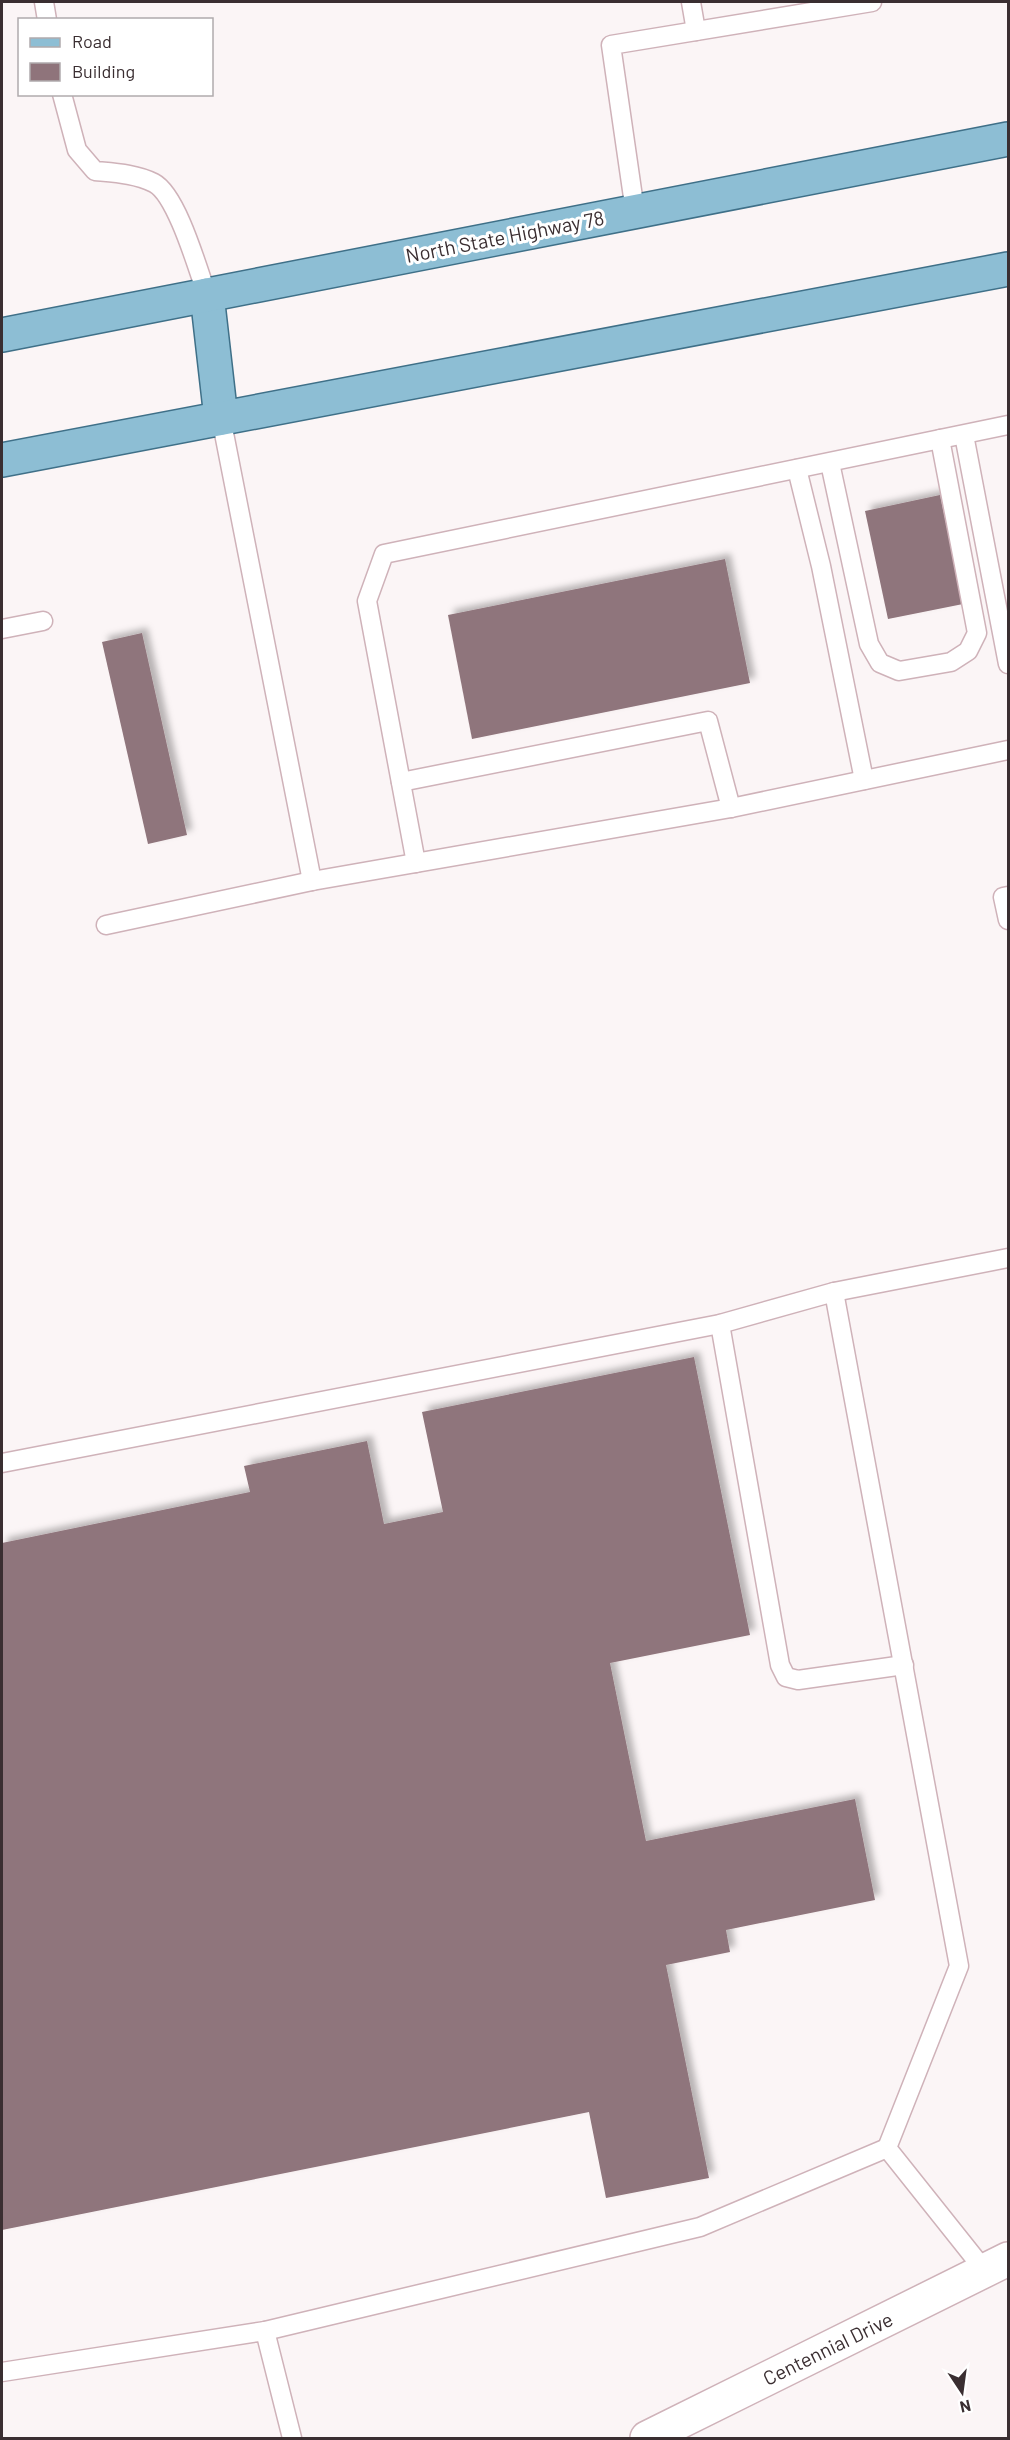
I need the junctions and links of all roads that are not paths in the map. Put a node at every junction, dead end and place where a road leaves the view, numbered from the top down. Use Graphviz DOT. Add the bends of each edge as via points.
graph roads {
  1 [pos="44,2"];
  2 [pos="691,2"];
  3 [pos="872,2"];
  4 [pos="47,18"];
  5 [pos="696,31"];
  6 [pos="63,96"];
  7 [pos="1008,139"];
  8 [pos="635,212"];
  9 [pos="1008,269"];
  10 [pos="207,295"];
  11 [pos="2,335"];
  12 [pos="221,418"];
  13 [pos="1008,425"];
  14 [pos="964,435"];
  15 [pos="940,439"];
  16 [pos="2,460"];
  17 [pos="830,463"];
  18 [pos="796,469"];
  19 [pos="44,621"];
  20 [pos="2,629"];
  21 [pos="1008,664"];
  22 [pos="1008,750"];
  23 [pos="864,780"];
  24 [pos="401,782"];
  25 [pos="731,808"];
  26 [pos="416,863"];
  27 [pos="312,881"];
  28 [pos="1008,896"];
  29 [pos="1008,920"];
  30 [pos="106,925"];
  31 [pos="1008,1258"];
  32 [pos="834,1292"];
  33 [pos="720,1324"];
  34 [pos="2,1463"];
  35 [pos="904,1665"];
  36 [pos="887,2148"];
  37 [pos="997,2265"];
  38 [pos="265,2331"];
  39 [pos="2,2372"];
  40 [pos="292,2439"];
  41 [pos="647,2439"];
  1 -- 4 [label="lane"];
  2 -- 5 [label="lane"];
  3 -- 5 [label="lane"];
  5 -- 8 [label="lane" via="611,45"];
  6 -- 10 [label="lane" via="77,150 95,171 130,174 157,184 177,213"];
  7 -- 8 [label="main road, North State Highway 78"];
  8 -- 10 [label="main road, North State Highway 78"];
  9 -- 12 [label="main road"];
  10 -- 11 [label="main road, North State Highway 78"];
  10 -- 12 [label="main road"];
  12 -- 16 [label="main road"];
  12 -- 27 [label="lane"];
  13 -- 14 [label="lane"];
  14 -- 15 [label="lane"];
  14 -- 21 [label="lane"];
  15 -- 17 [label="lane"];
  15 -- 17 [label="lane" via="977,633 968,651 951,662 899,671 880,663 869,644"];
  17 -- 18 [label="lane"];
  18 -- 23 [label="lane" via="821,566"];
  18 -- 24 [label="lane" via="384,554 367,601"];
  19 -- 20 [label="lane"];
  22 -- 23 [label="lane"];
  23 -- 25 [label="lane"];
  24 -- 25 [label="lane" via="708,721"];
  24 -- 26 [label="lane"];
  25 -- 26 [label="lane"];
  26 -- 27 [label="lane"];
  27 -- 30 [label="lane"];
  28 -- 29 [label="lane" via="1003,897"];
  31 -- 32 [label="lane"];
  32 -- 33 [label="lane"];
  32 -- 35 [label="lane"];
  33 -- 34 [label="lane"];
  33 -- 35 [label="lane" via="780,1665 786,1677 798,1680"];
  35 -- 36 [label="lane" via="959,1966"];
  36 -- 37 [label="lane"];
  36 -- 38 [label="lane" via="700,2227"];
  37 -- 41 [label="street, Centennial Drive"];
  38 -- 39 [label="lane"];
  38 -- 40 [label="lane"];
}
